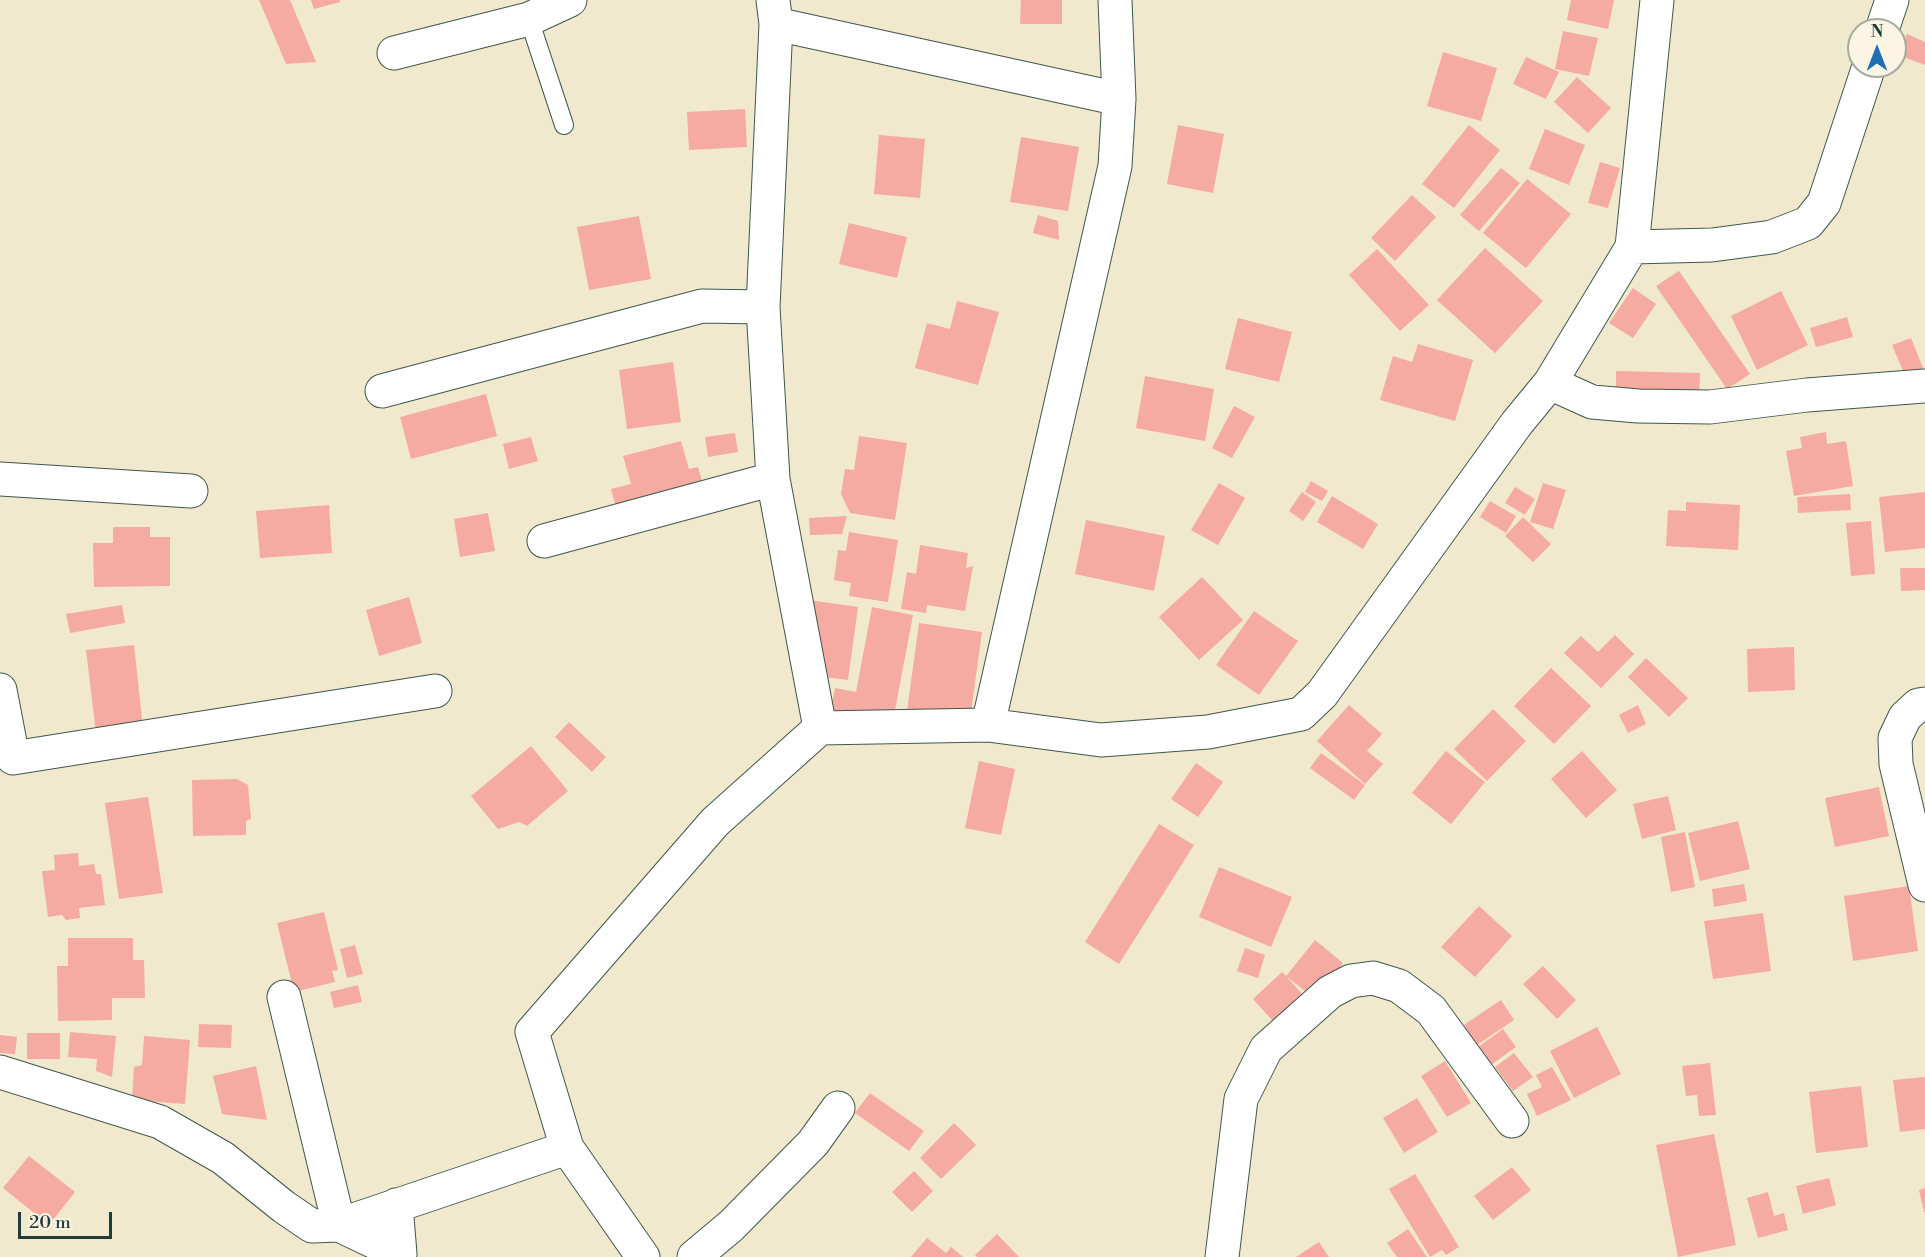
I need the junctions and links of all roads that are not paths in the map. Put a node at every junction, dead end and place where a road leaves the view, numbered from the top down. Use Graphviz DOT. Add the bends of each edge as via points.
graph roads {
  1 [pos="570,0"];
  2 [pos="1115,0"];
  3 [pos="1657,0"];
  4 [pos="1892,0"];
  5 [pos="775,12"];
  6 [pos="1886,18"];
  7 [pos="529,20"];
  8 [pos="394,53"];
  9 [pos="1865,78"];
  10 [pos="1119,99"];
  11 [pos="564,125"];
  12 [pos="1632,247"];
  13 [pos="763,307"];
  14 [pos="1550,383"];
  15 [pos="1925,386"];
  16 [pos="382,391"];
  17 [pos="773,479"];
  18 [pos="0,480"];
  19 [pos="191,491"];
  20 [pos="544,541"];
  21 [pos="0,690"];
  22 [pos="435,691"];
  23 [pos="1925,704"];
  24 [pos="988,725"];
  25 [pos="820,728"];
  26 [pos="1925,885"];
  27 [pos="284,997"];
  28 [pos="0,1072"];
  29 [pos="838,1108"];
  30 [pos="1512,1121"];
  31 [pos="567,1148"];
  32 [pos="396,1205"];
  33 [pos="339,1225"];
  34 [pos="401,1256"];
  35 [pos="643,1257"];
  36 [pos="694,1257"];
  37 [pos="1222,1257"];
  1 -- 7 [label="street"];
  2 -- 10 [label="street"];
  3 -- 12 [label="street"];
  4 -- 6 [label="street"];
  5 -- 10 [label="street"];
  5 -- 13 [label="street"];
  7 -- 8 [label="street"];
  7 -- 11 [label="lane"];
  9 -- 12 [label="street" via="1824,202 1808,223 1772,237 1712,245"];
  10 -- 24 [label="street" via="1115,166"];
  12 -- 14 [label="street"];
  13 -- 16 [label="street" via="702,306"];
  13 -- 17 [label="street"];
  14 -- 15 [label="street" via="1592,402 1710,408 1807,395"];
  14 -- 24 [label="street" via="1322,694 1301,714 1208,732 1101,740"];
  17 -- 20 [label="street"];
  17 -- 25 [label="street"];
  18 -- 19 [label="street"];
  21 -- 22 [label="street" via="13,758"];
  23 -- 26 [label="street" via="1905,717 1895,738 1896,764"];
  24 -- 25 [label="street"];
  25 -- 31 [label="street" via="715,822 532,1032"];
  27 -- 33 [label="street"];
  28 -- 33 [label="street" via="160,1122 223,1158 312,1226"];
  29 -- 36 [label="street" via="813,1143 731,1226"];
  30 -- 37 [label="street" via="1431,1010 1399,986 1373,978 1351,981 1330,992 1266,1049 1241,1099"];
  31 -- 32 [label="street"];
  31 -- 35 [label="street"];
  32 -- 33 [label="street"];
  32 -- 34 [label="street"];
  33 -- 34 [label="street"];
}
